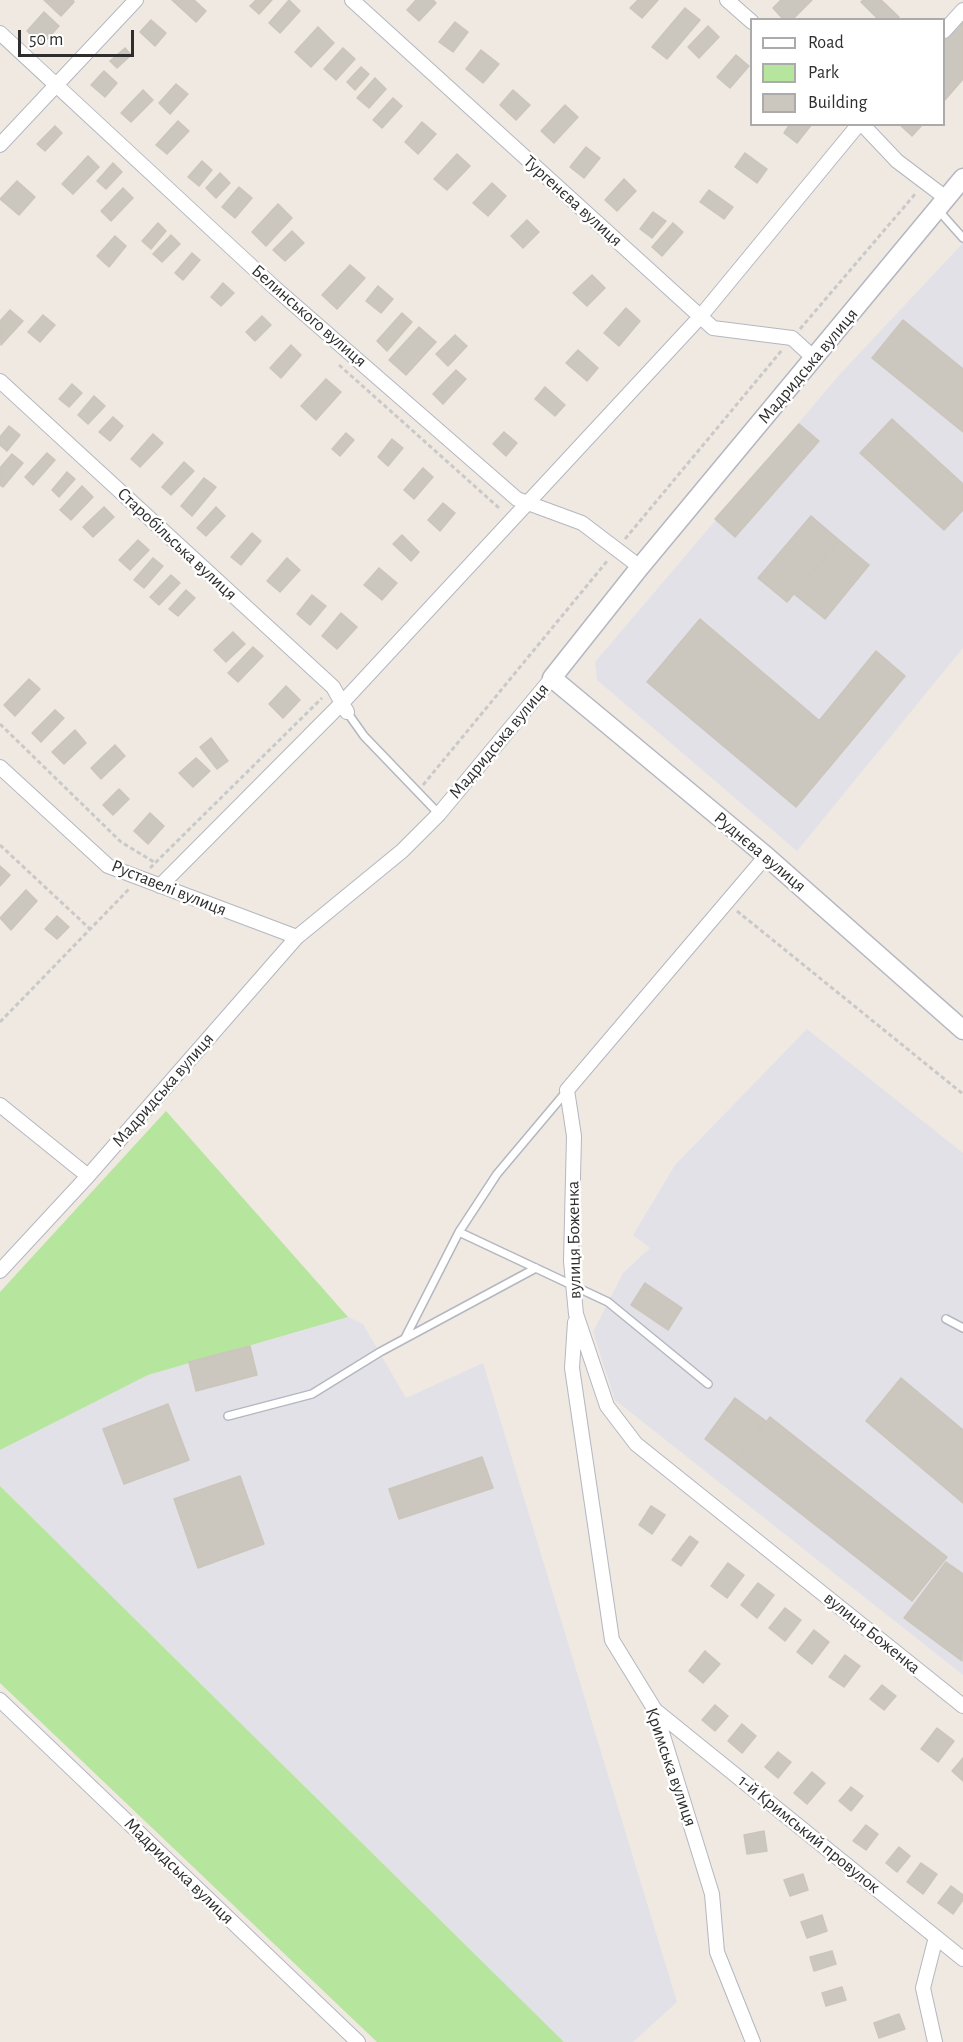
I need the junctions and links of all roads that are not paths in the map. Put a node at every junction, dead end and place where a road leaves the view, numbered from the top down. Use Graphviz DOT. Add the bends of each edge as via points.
graph roads {
  1 [pos="136,0"];
  2 [pos="352,0"];
  3 [pos="727,0"];
  4 [pos="963,10"];
  5 [pos="750,20"];
  6 [pos="945,30"];
  7 [pos="0,33"];
  8 [pos="57,86"];
  9 [pos="859,126"];
  10 [pos="863,126"];
  11 [pos="0,145"];
  12 [pos="963,178"];
  13 [pos="941,204"];
  14 [pos="963,238"];
  15 [pos="700,316"];
  16 [pos="815,359"];
  17 [pos="0,381"];
  18 [pos="526,502"];
  19 [pos="640,567"];
  20 [pos="552,678"];
  21 [pos="345,708"];
  22 [pos="0,768"];
  23 [pos="439,814"];
  24 [pos="766,856"];
  25 [pos="160,886"];
  26 [pos="297,937"];
  27 [pos="963,1030"];
  28 [pos="567,1090"];
  29 [pos="0,1105"];
  30 [pos="88,1176"];
  31 [pos="459,1232"];
  32 [pos="536,1268"];
  33 [pos="0,1271"];
  34 [pos="573,1284"];
  35 [pos="576,1314"];
  36 [pos="946,1319"];
  37 [pos="963,1328"];
  38 [pos="405,1339"];
  39 [pos="708,1384"];
  40 [pos="228,1416"];
  41 [pos="0,1700"];
  42 [pos="963,1706"];
  43 [pos="655,1710"];
  44 [pos="936,1937"];
  45 [pos="963,1959"];
  46 [pos="358,2042"];
  47 [pos="753,2042"];
  48 [pos="935,2042"];
  1 -- 8 [label="street"];
  2 -- 15 [label="street, Тургенєва вулиця"];
  3 -- 5 [label="street"];
  4 -- 6 [label="street"];
  7 -- 8 [label="street, Белинського вулиця"];
  8 -- 11 [label="street"];
  8 -- 18 [label="street, Белинського вулиця" via="275,288 517,499"];
  9 -- 15 [label="street"];
  10 -- 13 [label="street" via="897,161 925,182"];
  12 -- 13 [label="street, Мадридська вулиця"];
  13 -- 14 [label="lane"];
  13 -- 16 [label="street, Мадридська вулиця"];
  15 -- 16 [label="street, Тургенєва вулиця" via="712,328 792,339"];
  15 -- 18 [label="street"];
  16 -- 19 [label="street, Мадридська вулиця"];
  17 -- 21 [label="street, Старобільська вулиця" via="333,687"];
  18 -- 19 [label="street, Белинського вулиця" via="582,523"];
  18 -- 21 [label="street"];
  19 -- 20 [label="street, Мадридська вулиця"];
  20 -- 23 [label="street, Мадридська вулиця"];
  20 -- 24 [label="street, Руднєва вулиця"];
  21 -- 23 [label="lane" via="364,736"];
  21 -- 25 [label="street"];
  22 -- 25 [label="street, Руставелі вулиця" via="108,866"];
  23 -- 26 [label="street, Мадридська вулиця" via="402,851"];
  24 -- 27 [label="street, Руднєва вулиця"];
  24 -- 28 [label="street"];
  25 -- 26 [label="street, Руставелі вулиця"];
  26 -- 30 [label="street, Мадридська вулиця"];
  28 -- 31 [label="lane" via="497,1174"];
  28 -- 34 [label="street, вулиця Боженка" via="574,1136"];
  29 -- 30 [label="street"];
  30 -- 33 [label="street, Мадридська вулиця"];
  31 -- 32 [label="lane"];
  31 -- 38 [label="lane"];
  32 -- 34 [label="lane"];
  32 -- 38 [label="lane"];
  34 -- 35 [label="street, вулиця Боженка"];
  34 -- 39 [label="lane" via="608,1302"];
  35 -- 42 [label="street, вулиця Боженка" via="607,1406 636,1444"];
  35 -- 43 [label="street, Кримська вулиця" via="572,1368 612,1640"];
  36 -- 37 [label="lane"];
  38 -- 40 [label="lane" via="312,1394"];
  41 -- 46 [label="street, Мадридська вулиця"];
  43 -- 44 [label="street, 1-й Кримський провулок"];
  43 -- 47 [label="street, Кримська вулиця" via="712,1894 717,1952"];
  44 -- 45 [label="street, 1-й Кримський провулок"];
  44 -- 48 [label="street" via="923,1988"];
}
